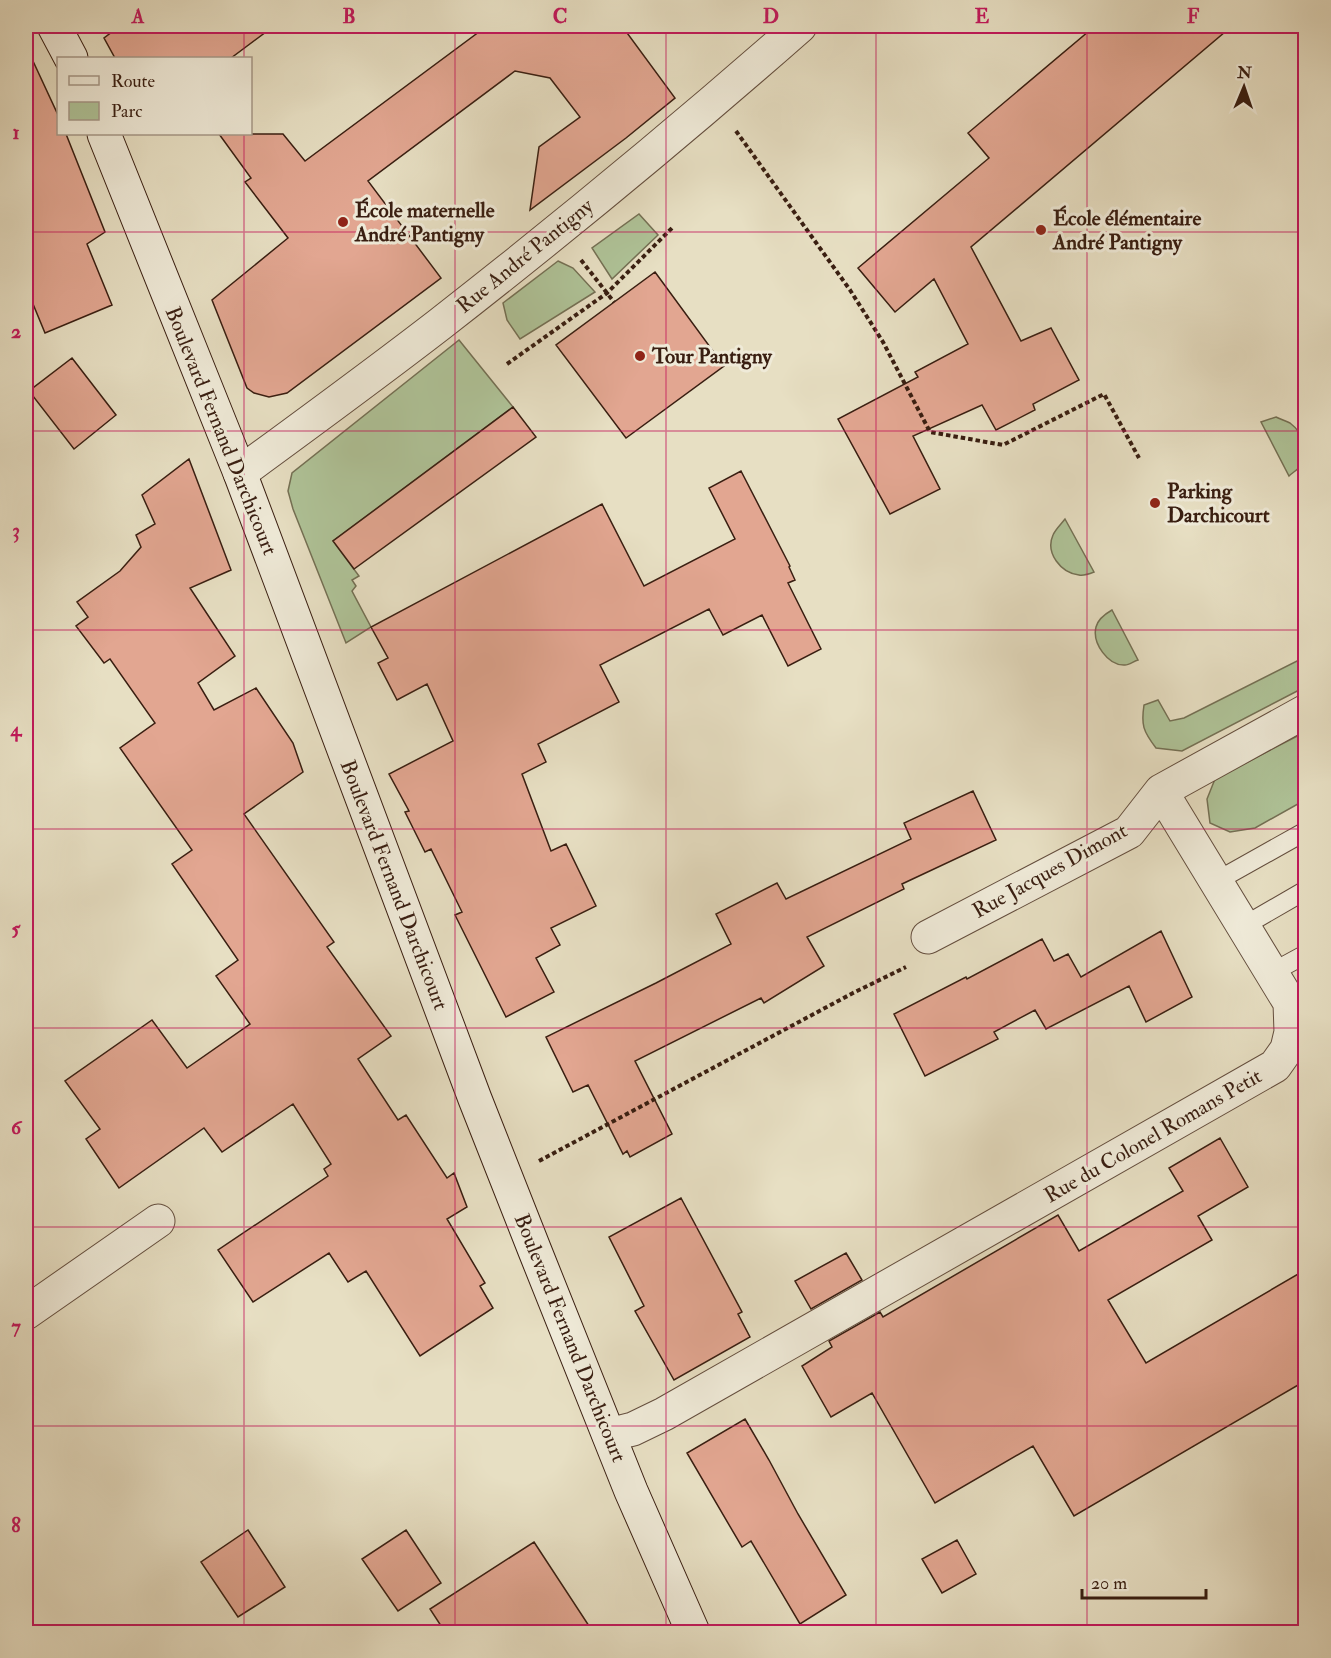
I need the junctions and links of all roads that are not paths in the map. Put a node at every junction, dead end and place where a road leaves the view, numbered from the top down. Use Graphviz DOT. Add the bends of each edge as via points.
graph roads {
  1 [pos="54,26"];
  2 [pos="800,26"];
  3 [pos="70,57"];
  4 [pos="104,135"];
  5 [pos="240,473"];
  6 [pos="1305,711"];
  7 [pos="1161,791"];
  8 [pos="1305,831"];
  9 [pos="1215,882"];
  10 [pos="1305,890"];
  11 [pos="1242,927"];
  12 [pos="928,937"];
  13 [pos="1305,954"];
  14 [pos="1271,973"];
  15 [pos="1298,1028"];
  16 [pos="158,1221"];
  17 [pos="26,1313"];
  18 [pos="609,1435"];
  19 [pos="693,1632"];
  1 -- 3 [label="street"];
  2 -- 5 [label="street, Rue André Pantigny" via="558,231"];
  4 -- 5 [label="street, Boulevard Fernand Darchicourt"];
  5 -- 18 [label="street, Boulevard Fernand Darchicourt" via="475,1099"];
  6 -- 7 [label="street"];
  7 -- 9 [label="street, Rue du Colonel Romans Petit"];
  7 -- 12 [label="street, Rue Jacques Dimont" via="1129,832"];
  8 -- 9 [label="lane"];
  9 -- 11 [label="street, Rue du Colonel Romans Petit"];
  10 -- 11 [label="lane"];
  11 -- 14 [label="street, Rue du Colonel Romans Petit"];
  13 -- 14 [label="lane"];
  14 -- 15 [label="street, Rue du Colonel Romans Petit" via="1290,1003"];
  15 -- 18 [label="street, Rue du Colonel Romans Petit" via="1275,1066 664,1414"];
  16 -- 17 [label="street"];
  18 -- 19 [label="street, Boulevard Fernand Darchicourt"];
}
